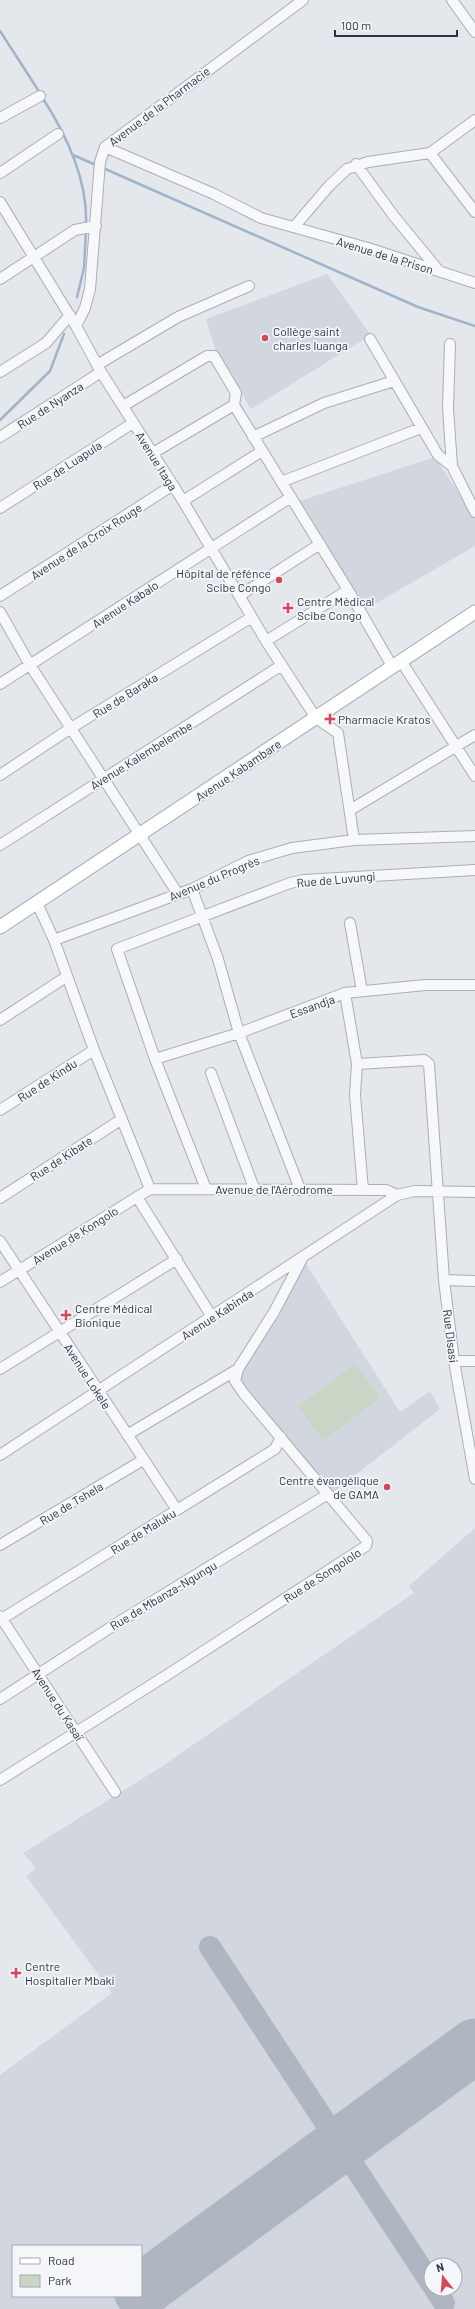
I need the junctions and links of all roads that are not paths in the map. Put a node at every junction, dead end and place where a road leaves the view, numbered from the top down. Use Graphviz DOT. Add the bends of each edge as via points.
graph roads {
  1 [pos="303,0"];
  2 [pos="452,0"];
  3 [pos="475,32"];
  4 [pos="40,96"];
  5 [pos="0,118"];
  6 [pos="475,120"];
  7 [pos="58,134"];
  8 [pos="105,147"];
  9 [pos="430,153"];
  10 [pos="356,164"];
  11 [pos="0,173"];
  12 [pos="0,202"];
  13 [pos="475,212"];
  14 [pos="89,226"];
  15 [pos="294,227"];
  16 [pos="35,258"];
  17 [pos="439,271"];
  18 [pos="0,279"];
  19 [pos="475,283"];
  20 [pos="249,286"];
  21 [pos="70,315"];
  22 [pos="76,326"];
  23 [pos="370,339"];
  24 [pos="450,344"];
  25 [pos="99,368"];
  26 [pos="0,372"];
  27 [pos="394,381"];
  28 [pos="234,405"];
  29 [pos="123,406"];
  30 [pos="133,423"];
  31 [pos="421,428"];
  32 [pos="0,437"];
  33 [pos="253,437"];
  34 [pos="262,451"];
  35 [pos="153,453"];
  36 [pos="452,466"];
  37 [pos="281,482"];
  38 [pos="173,485"];
  39 [pos="291,497"];
  40 [pos="183,501"];
  41 [pos="0,508"];
  42 [pos="475,512"];
  43 [pos="320,544"];
  44 [pos="211,549"];
  45 [pos="348,590"];
  46 [pos="0,596"];
  47 [pos="239,596"];
  48 [pos="0,612"];
  49 [pos="475,612"];
  50 [pos="252,617"];
  51 [pos="266,641"];
  52 [pos="396,663"];
  53 [pos="30,665"];
  54 [pos="282,665"];
  55 [pos="0,684"];
  56 [pos="316,718"];
  57 [pos="71,728"];
  58 [pos="475,735"];
  59 [pos="456,747"];
  60 [pos="0,775"];
  61 [pos="475,776"];
  62 [pos="103,778"];
  63 [pos="350,810"];
  64 [pos="140,835"];
  65 [pos="475,836"];
  66 [pos="354,840"];
  67 [pos="0,845"];
  68 [pos="475,870"];
  69 [pos="192,889"];
  70 [pos="178,894"];
  71 [pos="37,903"];
  72 [pos="202,915"];
  73 [pos="350,923"];
  74 [pos="0,927"];
  75 [pos="54,940"];
  76 [pos="66,977"];
  77 [pos="475,985"];
  78 [pos="362,991"];
  79 [pos="345,993"];
  80 [pos="0,1020"];
  81 [pos="239,1033"];
  82 [pos="94,1050"];
  83 [pos="155,1059"];
  84 [pos="356,1064"];
  85 [pos="212,1073"];
  86 [pos="0,1110"];
  87 [pos="122,1119"];
  88 [pos="254,1188"];
  89 [pos="150,1189"];
  90 [pos="206,1189"];
  91 [pos="300,1189"];
  92 [pos="363,1190"];
  93 [pos="439,1191"];
  94 [pos="475,1192"];
  95 [pos="397,1195"];
  96 [pos="137,1197"];
  97 [pos="0,1198"];
  98 [pos="0,1241"];
  99 [pos="177,1259"];
  100 [pos="302,1259"];
  101 [pos="18,1271"];
  102 [pos="444,1280"];
  103 [pos="475,1281"];
  104 [pos="0,1282"];
  105 [pos="212,1317"];
  106 [pos="60,1332"];
  107 [pos="475,1360"];
  108 [pos="454,1361"];
  109 [pos="0,1369"];
  110 [pos="238,1369"];
  111 [pos="98,1392"];
  112 [pos="127,1435"];
  113 [pos="281,1437"];
  114 [pos="0,1455"];
  115 [pos="143,1460"];
  116 [pos="475,1479"];
  117 [pos="328,1494"];
  118 [pos="177,1510"];
  119 [pos="0,1545"];
  120 [pos="0,1618"];
  121 [pos="38,1674"];
  122 [pos="0,1699"];
  123 [pos="76,1732"];
  124 [pos="0,1780"];
  125 [pos="115,1792"];
  1 -- 8 [label="street, Avenue de la Pharmacie"];
  2 -- 3 [label="street"];
  4 -- 5 [label="street"];
  6 -- 9 [label="street"];
  7 -- 11 [label="street"];
  8 -- 14 [label="street, Avenue de la Pharmacie"];
  8 -- 15 [label="street, Avenue de la Prison" via="214,194 261,218"];
  9 -- 10 [label="street"];
  9 -- 13 [label="street"];
  10 -- 15 [label="street" via="329,186"];
  10 -- 17 [label="street" via="393,215"];
  12 -- 16 [label="street, Avenue Itaga"];
  14 -- 16 [label="street"];
  14 -- 22 [label="street, Avenue de la Pharmacie" via="89,299"];
  15 -- 17 [label="street, Avenue de la Prison"];
  16 -- 18 [label="street"];
  16 -- 21 [label="street, Avenue Itaga"];
  17 -- 19 [label="street, Avenue de la Prison"];
  20 -- 25 [label="street, Rue de Nyanza" via="178,317"];
  21 -- 22 [label="street, Avenue Itaga"];
  21 -- 26 [label="street" via="46,343"];
  22 -- 25 [label="street, Avenue Itaga"];
  23 -- 27 [label="street"];
  24 -- 36 [label="street" via="448,408"];
  25 -- 29 [label="street, Avenue Itaga"];
  25 -- 32 [label="street, Rue de Nyanza"];
  27 -- 31 [label="street"];
  27 -- 33 [label="street" via="324,403"];
  28 -- 29 [label="street" via="236,393 211,355"];
  28 -- 33 [label="street"];
  28 -- 35 [label="street"];
  29 -- 30 [label="street, Avenue Itaga"];
  30 -- 35 [label="street, Avenue Itaga"];
  30 -- 41 [label="street, Rue de Luapula"];
  31 -- 36 [label="street" via="438,455"];
  31 -- 37 [label="street"];
  33 -- 34 [label="street"];
  34 -- 37 [label="street"];
  34 -- 40 [label="street"];
  35 -- 38 [label="street, Avenue Itaga"];
  36 -- 42 [label="street"];
  37 -- 39 [label="street"];
  38 -- 40 [label="street, Avenue Itaga"];
  38 -- 46 [label="street, Avenue de la Croix Rouge"];
  39 -- 43 [label="street"];
  39 -- 44 [label="street, Avenue Kabalo"];
  40 -- 44 [label="street, Avenue Itaga"];
  43 -- 45 [label="street"];
  43 -- 47 [label="street"];
  44 -- 47 [label="street, Avenue Itaga"];
  44 -- 53 [label="street, Avenue Kabalo"];
  45 -- 51 [label="street"];
  45 -- 52 [label="street"];
  47 -- 50 [label="street, Avenue Itaga"];
  48 -- 53 [label="street"];
  49 -- 52 [label="main road, Avenue Kabambare"];
  50 -- 51 [label="street, Avenue Itaga"];
  50 -- 57 [label="street, Rue de Baraka"];
  51 -- 54 [label="street, Avenue Itaga"];
  52 -- 56 [label="main road, Avenue Kabambare"];
  52 -- 59 [label="street"];
  53 -- 55 [label="street, Avenue Kabalo"];
  53 -- 57 [label="street"];
  54 -- 56 [label="street, Avenue Itaga"];
  54 -- 62 [label="street, Avenue Kalembelembe"];
  56 -- 63 [label="street" via="338,733"];
  56 -- 64 [label="main road, Avenue Kabambare"];
  57 -- 60 [label="street, Rue de Baraka"];
  57 -- 62 [label="street"];
  58 -- 59 [label="street"];
  59 -- 61 [label="street"];
  59 -- 63 [label="street"];
  62 -- 64 [label="street"];
  62 -- 67 [label="street, Avenue Kalembelembe"];
  63 -- 66 [label="street"];
  64 -- 70 [label="street"];
  64 -- 71 [label="main road, Avenue Kabambare"];
  65 -- 66 [label="street, Avenue du Progrès"];
  66 -- 69 [label="street, Avenue du Progrès" via="292,848 248,860"];
  68 -- 72 [label="street, Rue de Luvungi" via="304,880"];
  69 -- 70 [label="street, Avenue du Progrès"];
  69 -- 72 [label="street"];
  70 -- 75 [label="street, Avenue du Progrès"];
  71 -- 74 [label="main road, Avenue Kabambare"];
  71 -- 75 [label="street"];
  72 -- 81 [label="street"];
  72 -- 83 [label="street, Rue de Luvungi" via="120,947 117,952"];
  73 -- 78 [label="street"];
  75 -- 76 [label="street"];
  76 -- 80 [label="street"];
  76 -- 82 [label="street"];
  77 -- 78 [label="street, Essandja" via="425,985"];
  78 -- 79 [label="street, Essandja"];
  79 -- 81 [label="street, Essandja"];
  79 -- 84 [label="street"];
  81 -- 83 [label="street, Essandja"];
  81 -- 91 [label="street"];
  82 -- 86 [label="street, Rue de Kindu"];
  82 -- 87 [label="street"];
  83 -- 90 [label="street"];
  84 -- 92 [label="street" via="354,1096"];
  84 -- 93 [label="street, Rue Disasi" via="424,1060 429,1064"];
  85 -- 88 [label="street"];
  87 -- 89 [label="street"];
  87 -- 97 [label="street, Rue de Kibate"];
  88 -- 90 [label="street, Avenue de l’Aérodrome"];
  88 -- 91 [label="street, Avenue de l’Aérodrome"];
  89 -- 90 [label="street, Avenue de l’Aérodrome"];
  89 -- 96 [label="street, Avenue de Kongolo"];
  91 -- 92 [label="street, Avenue de l’Aérodrome"];
  92 -- 95 [label="street, Avenue de l’Aérodrome" via="386,1190"];
  93 -- 94 [label="street"];
  93 -- 95 [label="street, Avenue Kabinda" via="415,1191"];
  93 -- 102 [label="street, Rue Disasi"];
  95 -- 100 [label="street, Avenue Kabinda"];
  96 -- 99 [label="street"];
  96 -- 101 [label="street, Avenue de Kongolo"];
  98 -- 101 [label="street, Avenue Lokele"];
  99 -- 105 [label="street"];
  99 -- 106 [label="street"];
  100 -- 105 [label="street, Avenue Kabinda"];
  100 -- 110 [label="street" via="274,1312"];
  101 -- 104 [label="street, Avenue de Kongolo"];
  101 -- 106 [label="street, Avenue Lokele"];
  102 -- 103 [label="street"];
  102 -- 108 [label="street, Rue Disasi"];
  105 -- 111 [label="street, Avenue Kabinda"];
  106 -- 109 [label="street"];
  106 -- 111 [label="street, Avenue Lokele"];
  107 -- 108 [label="street"];
  108 -- 116 [label="street, Rue Disasi"];
  110 -- 112 [label="street"];
  110 -- 113 [label="street, Rue de Songololo" via="235,1381 239,1388"];
  111 -- 112 [label="street, Avenue Lokele"];
  111 -- 114 [label="street, Avenue Kabinda"];
  112 -- 115 [label="street, Avenue Lokele"];
  113 -- 117 [label="street, Rue de Songololo"];
  113 -- 118 [label="street, Rue de Maluku" via="275,1449"];
  115 -- 118 [label="street, Avenue Lokele"];
  115 -- 119 [label="street, Rue de Tshela"];
  117 -- 121 [label="street, Rue de Mbanza-Ngungu"];
  117 -- 123 [label="street, Rue de Songololo" via="367,1541 366,1546"];
  118 -- 120 [label="street, Rue de Maluku"];
  120 -- 121 [label="street, Avenue du Kasaï"];
  121 -- 122 [label="street, Rue de Mbanza-Ngungu"];
  121 -- 123 [label="street, Avenue du Kasaï"];
  123 -- 124 [label="street, Rue de Songololo"];
  123 -- 125 [label="street, Avenue du Kasaï"];
}
